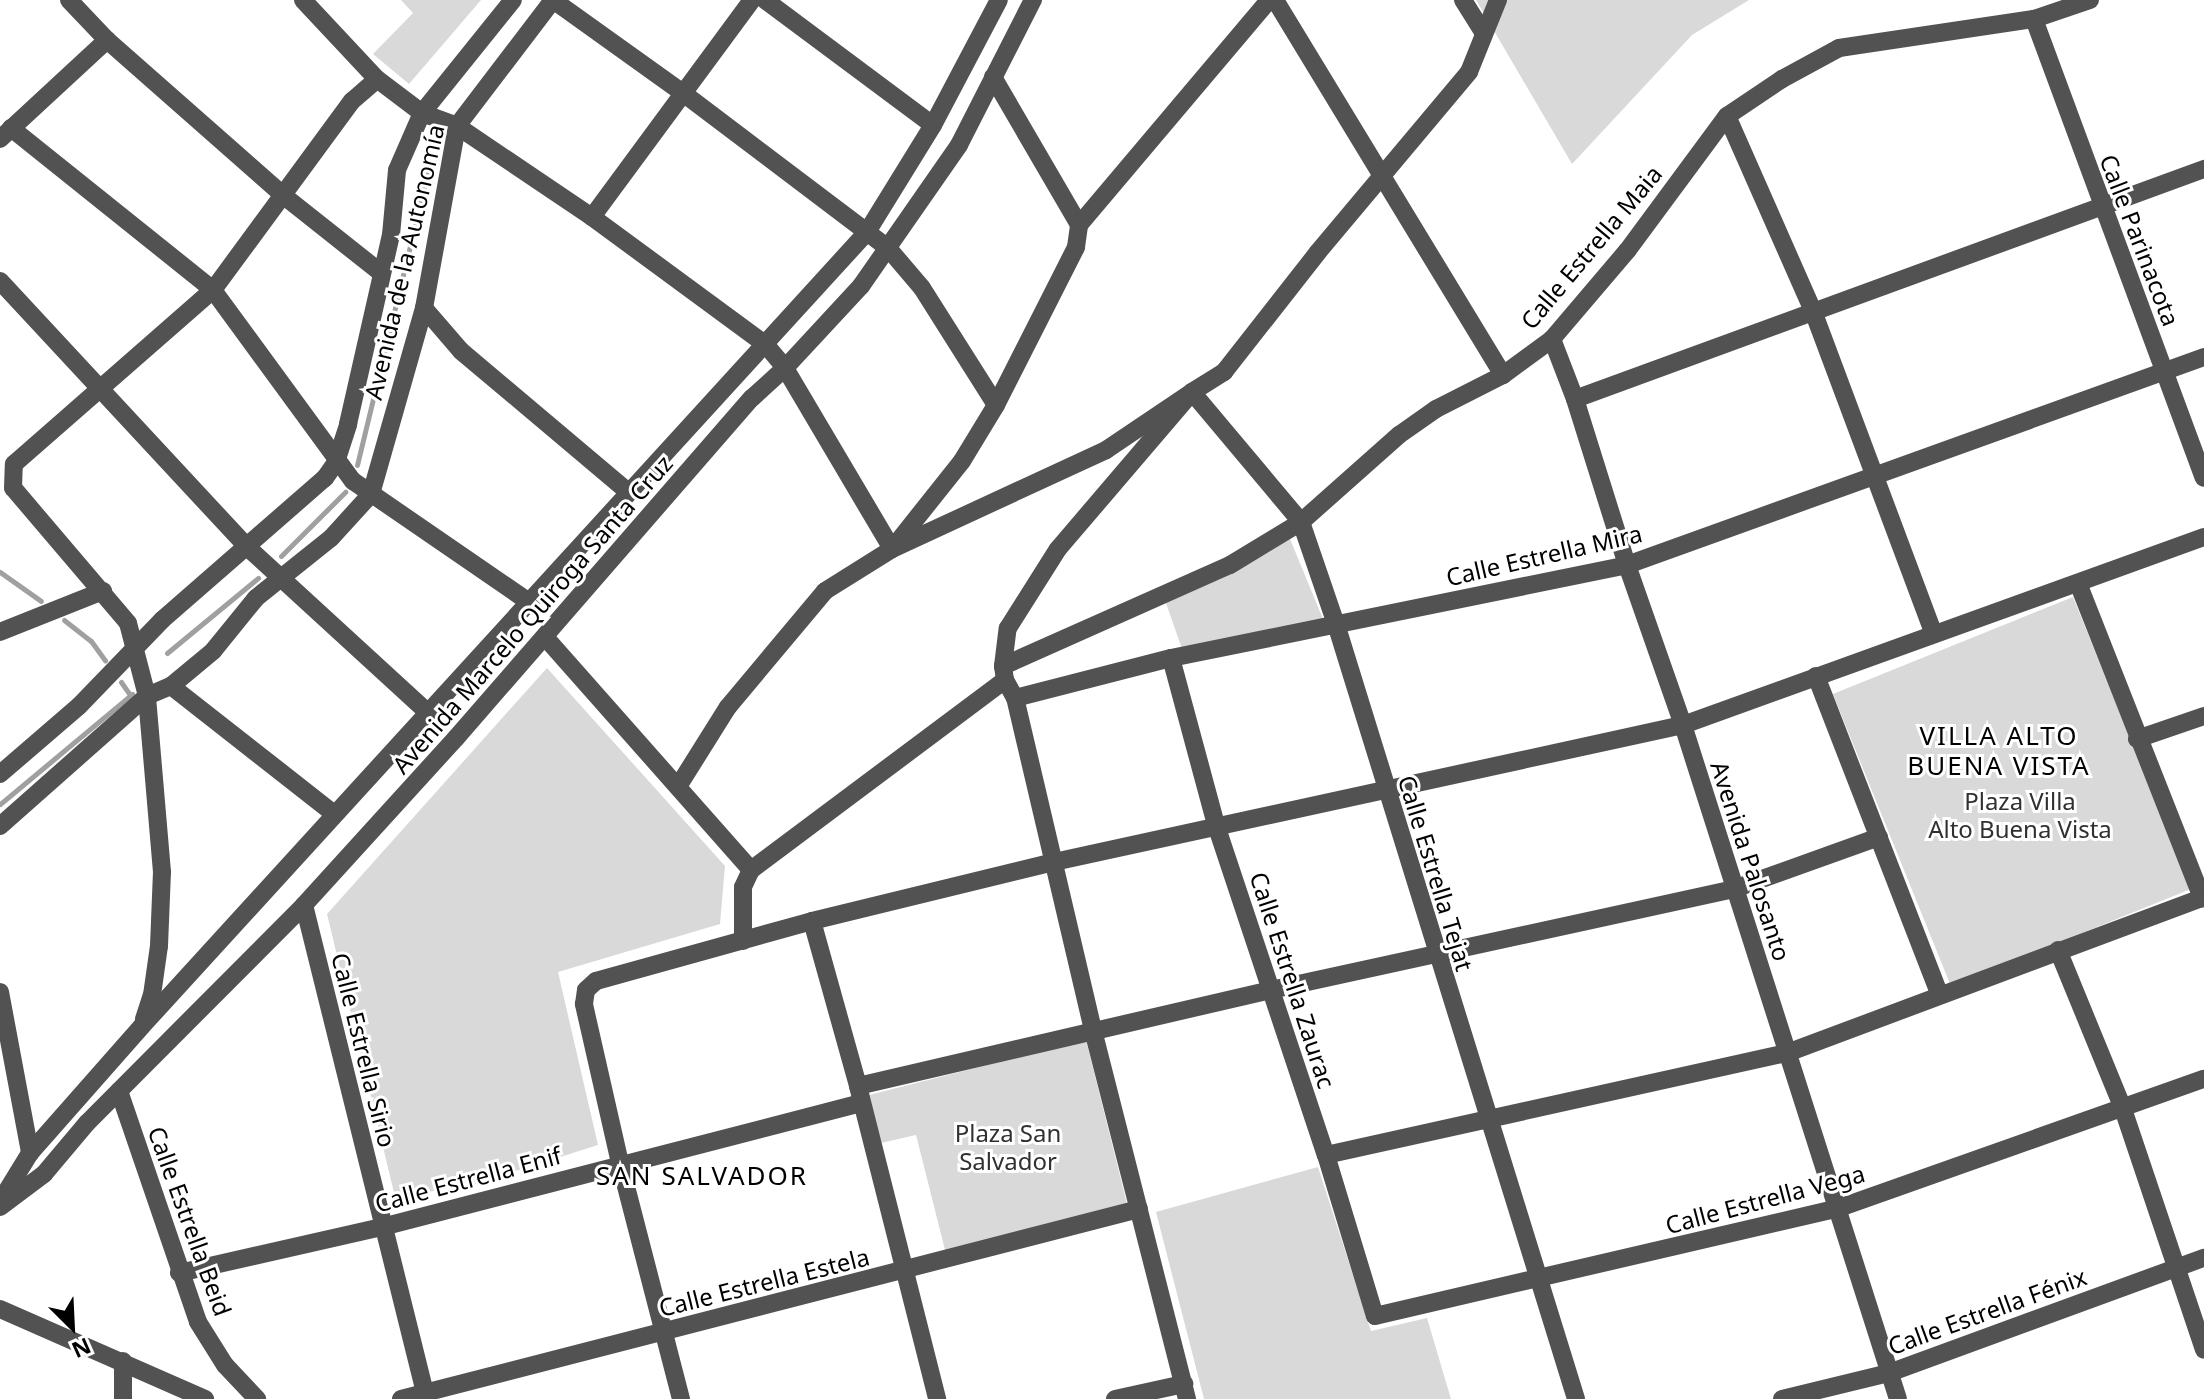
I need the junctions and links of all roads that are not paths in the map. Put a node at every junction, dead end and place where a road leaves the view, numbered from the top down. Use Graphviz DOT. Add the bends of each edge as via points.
graph roads {
  1 [pos="69,0"];
  2 [pos="303,0"];
  3 [pos="513,0"];
  4 [pos="553,0"];
  5 [pos="752,0"];
  6 [pos="765,0"];
  7 [pos="999,0"];
  8 [pos="1033,0"];
  9 [pos="1272,0"];
  10 [pos="1463,0"];
  11 [pos="1498,0"];
  12 [pos="2090,0"];
  13 [pos="2034,19"];
  14 [pos="1484,33"];
  15 [pos="107,40"];
  16 [pos="993,77"];
  17 [pos="377,79"];
  18 [pos="683,93"];
  19 [pos="422,113"];
  20 [pos="1727,116"];
  21 [pos="933,125"];
  22 [pos="457,126"];
  23 [pos="6,134"];
  24 [pos="2204,169"];
  25 [pos="1382,178"];
  26 [pos="284,196"];
  27 [pos="2101,207"];
  28 [pos="592,217"];
  29 [pos="1079,225"];
  30 [pos="867,232"];
  31 [pos="888,248"];
  32 [pos="381,273"];
  33 [pos="0,281"];
  34 [pos="213,290"];
  35 [pos="424,308"];
  36 [pos="1813,311"];
  37 [pos="1552,339"];
  38 [pos="766,345"];
  39 [pos="2204,357"];
  40 [pos="785,368"];
  41 [pos="2164,371"];
  42 [pos="1503,375"];
  43 [pos="99,389"];
  44 [pos="1192,392"];
  45 [pos="1575,399"];
  46 [pos="996,405"];
  47 [pos="336,462"];
  48 [pos="1872,476"];
  49 [pos="2204,478"];
  50 [pos="627,491"];
  51 [pos="371,494"];
  52 [pos="1301,522"];
  53 [pos="2204,537"];
  54 [pos="246,546"];
  55 [pos="892,549"];
  56 [pos="1627,565"];
  57 [pos="280,581"];
  58 [pos="2078,583"];
  59 [pos="103,591"];
  60 [pos="529,602"];
  61 [pos="1336,624"];
  62 [pos="0,632"];
  63 [pos="1934,634"];
  64 [pos="545,637"];
  65 [pos="133,651"];
  66 [pos="1171,658"];
  67 [pos="1004,673"];
  68 [pos="1816,676"];
  69 [pos="171,686"];
  70 [pos="147,696"];
  71 [pos="1015,698"];
  72 [pos="427,712"];
  73 [pos="2204,716"];
  74 [pos="1683,725"];
  75 [pos="2137,739"];
  76 [pos="0,774"];
  77 [pos="679,785"];
  78 [pos="1384,789"];
  79 [pos="334,814"];
  80 [pos="0,826"];
  81 [pos="1217,828"];
  82 [pos="1879,837"];
  83 [pos="1054,862"];
  84 [pos="751,870"];
  85 [pos="1734,889"];
  86 [pos="2203,897"];
  87 [pos="304,905"];
  88 [pos="812,921"];
  89 [pos="743,941"];
  90 [pos="2058,950"];
  91 [pos="1436,954"];
  92 [pos="1271,990"];
  93 [pos="0,992"];
  94 [pos="1939,993"];
  95 [pos="142,1026"];
  96 [pos="1093,1030"];
  97 [pos="1787,1053"];
  98 [pos="2204,1079"];
  99 [pos="119,1091"];
  100 [pos="860,1095"];
  101 [pos="2122,1106"];
  102 [pos="1489,1119"];
  103 [pos="30,1153"];
  104 [pos="1326,1155"];
  105 [pos="620,1163"];
  106 [pos="0,1205"];
  107 [pos="1839,1208"];
  108 [pos="1139,1209"];
  109 [pos="382,1227"];
  110 [pos="2204,1258"];
  111 [pos="2176,1268"];
  112 [pos="904,1271"];
  113 [pos="179,1273"];
  114 [pos="1540,1280"];
  115 [pos="1,1313"];
  116 [pos="1375,1316"];
  117 [pos="665,1332"];
  118 [pos="2204,1350"];
  119 [pos="123,1361"];
  120 [pos="1889,1373"];
  121 [pos="1185,1391"];
  122 [pos="425,1393"];
  123 [pos="123,1399"];
  124 [pos="205,1399"];
  125 [pos="257,1399"];
  126 [pos="401,1399"];
  127 [pos="681,1399"];
  128 [pos="937,1399"];
  129 [pos="1115,1399"];
  130 [pos="1576,1399"];
  131 [pos="1782,1399"];
  132 [pos="1898,1399"];
  1 -- 15 [label="street"];
  2 -- 17 [label="street"];
  3 -- 19 [label="street, Avenida de la Autonomía"];
  4 -- 18 [label="street"];
  4 -- 22 [label="street, Avenida de la Autonomía"];
  5 -- 18 [label="street"];
  6 -- 21 [label="street"];
  7 -- 21 [label="street, Avenida Marcelo Quiroga Santa Cruz"];
  8 -- 16 [label="street, Avenida Marcelo Quiroga Santa Cruz"];
  9 -- 25 [label="street"];
  9 -- 29 [label="street"];
  10 -- 14 [label="street"];
  11 -- 14 [label="street"];
  12 -- 13 [label="street, Calle Estrella Maia"];
  13 -- 20 [label="street, Calle Estrella Maia" via="1839,48"];
  13 -- 27 [label="street, Calle Parinacota"];
  14 -- 25 [label="street" via="1469,72"];
  15 -- 23 [label="street"];
  15 -- 26 [label="street"];
  16 -- 29 [label="street"];
  16 -- 31 [label="street, Avenida Marcelo Quiroga Santa Cruz" via="959,145"];
  17 -- 19 [label="street"];
  17 -- 26 [label="street" via="352,101"];
  18 -- 28 [label="street"];
  18 -- 30 [label="street"];
  19 -- 22 [label="street"];
  19 -- 32 [label="street, Avenida de la Autonomía" via="397,170 391,235"];
  20 -- 36 [label="street"];
  20 -- 37 [label="street, Calle Estrella Maia" via="1627,251"];
  21 -- 30 [label="street, Avenida Marcelo Quiroga Santa Cruz"];
  22 -- 28 [label="street"];
  22 -- 35 [label="street, Avenida de la Autonomía"];
  23 -- 34 [label="street"];
  24 -- 27 [label="street"];
  25 -- 42 [label="street"];
  25 -- 44 [label="street" via="1224,372"];
  26 -- 32 [label="street"];
  26 -- 34 [label="street"];
  27 -- 36 [label="street"];
  27 -- 41 [label="street, Calle Parinacota"];
  28 -- 38 [label="street"];
  29 -- 46 [label="street" via="1076,247"];
  30 -- 31 [label="street"];
  30 -- 38 [label="street, Avenida Marcelo Quiroga Santa Cruz"];
  31 -- 40 [label="street, Avenida Marcelo Quiroga Santa Cruz" via="861,286"];
  31 -- 46 [label="street" via="922,288"];
  32 -- 47 [label="street, Avenida de la Autonomía"];
  33 -- 43 [label="street"];
  34 -- 43 [label="street"];
  34 -- 47 [label="street"];
  35 -- 50 [label="street" via="461,351"];
  35 -- 51 [label="street, Avenida de la Autonomía"];
  36 -- 45 [label="street"];
  36 -- 48 [label="street"];
  37 -- 42 [label="street, Calle Estrella Maia"];
  37 -- 45 [label="street, Avenida Palosanto"];
  38 -- 40 [label="street"];
  38 -- 50 [label="street, Avenida Marcelo Quiroga Santa Cruz"];
  39 -- 41 [label="street, Calle Estrella Mira"];
  40 -- 55 [label="street"];
  40 -- 64 [label="street, Avenida Marcelo Quiroga Santa Cruz" via="752,398"];
  41 -- 48 [label="street, Calle Estrella Mira"];
  41 -- 49 [label="street, Calle Parinacota"];
  42 -- 52 [label="street, Calle Estrella Maia" via="1411,426"];
  43 -- 54 [label="street"];
  43 -- 59 [label="street" via="14,464 13,488"];
  44 -- 52 [label="street, Calle Estrella Tejat"];
  44 -- 55 [label="street" via="1106,450"];
  44 -- 67 [label="street" via="1058,549 1008,628"];
  45 -- 56 [label="street, Avenida Palosanto"];
  46 -- 55 [label="street" via="962,461"];
  47 -- 51 [label="street"];
  47 -- 54 [label="street, Avenida de la Autonomía" via="325,478"];
  48 -- 56 [label="street, Calle Estrella Mira"];
  48 -- 63 [label="street"];
  50 -- 60 [label="street, Avenida Marcelo Quiroga Santa Cruz"];
  51 -- 57 [label="street, Avenida de la Autonomía" via="331,538"];
  51 -- 60 [label="street"];
  52 -- 61 [label="street, Calle Estrella Tejat"];
  52 -- 67 [label="street, Calle Estrella Maia" via="1230,565"];
  53 -- 58 [label="street"];
  54 -- 57 [label="street"];
  54 -- 65 [label="street, Avenida de la Autonomía"];
  55 -- 77 [label="street" via="825,591 728,707"];
  56 -- 61 [label="street, Calle Estrella Mira"];
  56 -- 74 [label="street, Avenida Palosanto"];
  57 -- 69 [label="street, Avenida de la Autonomía" via="256,598 213,651"];
  57 -- 72 [label="street"];
  58 -- 63 [label="street"];
  58 -- 75 [label="street"];
  59 -- 62 [label="street"];
  59 -- 65 [label="street" via="128,623"];
  60 -- 72 [label="street, Avenida Marcelo Quiroga Santa Cruz"];
  61 -- 66 [label="street, Calle Estrella Mira"];
  61 -- 78 [label="street, Calle Estrella Tejat"];
  63 -- 68 [label="street"];
  64 -- 77 [label="street"];
  64 -- 87 [label="street, Avenida Marcelo Quiroga Santa Cruz"];
  65 -- 70 [label="street"];
  65 -- 76 [label="street, Avenida de la Autonomía"];
  66 -- 71 [label="street, Calle Estrella Mira"];
  66 -- 81 [label="street, Calle Estrella Zaurac"];
  67 -- 71 [label="street"];
  67 -- 84 [label="street, Calle Estrella Maia"];
  68 -- 74 [label="street"];
  68 -- 82 [label="street"];
  69 -- 70 [label="street, Avenida de la Autonomía"];
  69 -- 79 [label="street"];
  70 -- 80 [label="street, Avenida de la Autonomía"];
  70 -- 95 [label="street" via="162,872 155,971"];
  71 -- 83 [label="street"];
  72 -- 79 [label="street, Avenida Marcelo Quiroga Santa Cruz"];
  73 -- 75 [label="street"];
  74 -- 78 [label="street"];
  74 -- 85 [label="street, Avenida Palosanto"];
  75 -- 86 [label="street"];
  77 -- 84 [label="street"];
  78 -- 81 [label="street"];
  78 -- 91 [label="street, Calle Estrella Tejat"];
  79 -- 95 [label="street, Avenida Marcelo Quiroga Santa Cruz"];
  81 -- 83 [label="street"];
  81 -- 92 [label="street, Calle Estrella Zaurac"];
  82 -- 85 [label="street, Calle Estrella Enif"];
  82 -- 94 [label="street"];
  83 -- 88 [label="street"];
  83 -- 96 [label="street"];
  84 -- 89 [label="street" via="743,887"];
  85 -- 91 [label="street, Calle Estrella Enif"];
  85 -- 97 [label="street, Avenida Palosanto"];
  86 -- 90 [label="street"];
  87 -- 99 [label="street, Avenida Marcelo Quiroga Santa Cruz"];
  87 -- 109 [label="street, Calle Estrella Sirio"];
  88 -- 89 [label="street"];
  88 -- 100 [label="street"];
  89 -- 105 [label="street" via="596,981 586,990 584,1004"];
  90 -- 94 [label="street"];
  90 -- 101 [label="street"];
  91 -- 92 [label="street, Calle Estrella Enif"];
  91 -- 102 [label="street, Calle Estrella Tejat"];
  92 -- 96 [label="street, Calle Estrella Enif"];
  92 -- 104 [label="street, Calle Estrella Zaurac"];
  93 -- 103 [label="street"];
  94 -- 97 [label="street"];
  95 -- 103 [label="street, Avenida Marcelo Quiroga Santa Cruz"];
  96 -- 100 [label="street, Calle Estrella Enif"];
  96 -- 108 [label="street"];
  97 -- 102 [label="street"];
  97 -- 107 [label="street, Avenida Palosanto"];
  98 -- 101 [label="street, Calle Estrella Vega"];
  99 -- 106 [label="street, Avenida Marcelo Quiroga Santa Cruz" via="44,1174"];
  99 -- 113 [label="street, Calle Estrella Beid"];
  100 -- 105 [label="street, Calle Estrella Enif"];
  100 -- 112 [label="street"];
  101 -- 107 [label="street, Calle Estrella Vega"];
  101 -- 111 [label="street"];
  102 -- 104 [label="street"];
  102 -- 114 [label="street, Calle Estrella Tejat"];
  103 -- 106 [label="street, Avenida Marcelo Quiroga Santa Cruz"];
  104 -- 116 [label="street, Calle Estrella Zaurac"];
  105 -- 109 [label="street, Calle Estrella Enif"];
  105 -- 117 [label="street"];
  107 -- 114 [label="street, Calle Estrella Vega"];
  107 -- 120 [label="street, Avenida Palosanto"];
  108 -- 112 [label="street, Calle Estrella Estela"];
  108 -- 121 [label="street"];
  109 -- 113 [label="street, Calle Estrella Enif"];
  109 -- 122 [label="street, Calle Estrella Sirio"];
  110 -- 111 [label="street, Calle Estrella Fénix"];
  111 -- 118 [label="street"];
  111 -- 120 [label="street, Calle Estrella Fénix"];
  112 -- 117 [label="street, Calle Estrella Estela"];
  112 -- 128 [label="street"];
  113 -- 125 [label="street, Calle Estrella Beid" via="198,1322 225,1365"];
  114 -- 116 [label="street, Calle Estrella Vega"];
  114 -- 130 [label="street, Calle Estrella Tejat"];
  115 -- 119 [label="street"];
  117 -- 122 [label="street, Calle Estrella Estela"];
  117 -- 127 [label="street"];
  119 -- 123 [label="street"];
  119 -- 124 [label="street"];
  120 -- 131 [label="street, Calle Estrella Fénix"];
  120 -- 132 [label="street, Avenida Palosanto"];
  121 -- 129 [label="street"];
  122 -- 126 [label="street, Calle Estrella Estela"];
}
